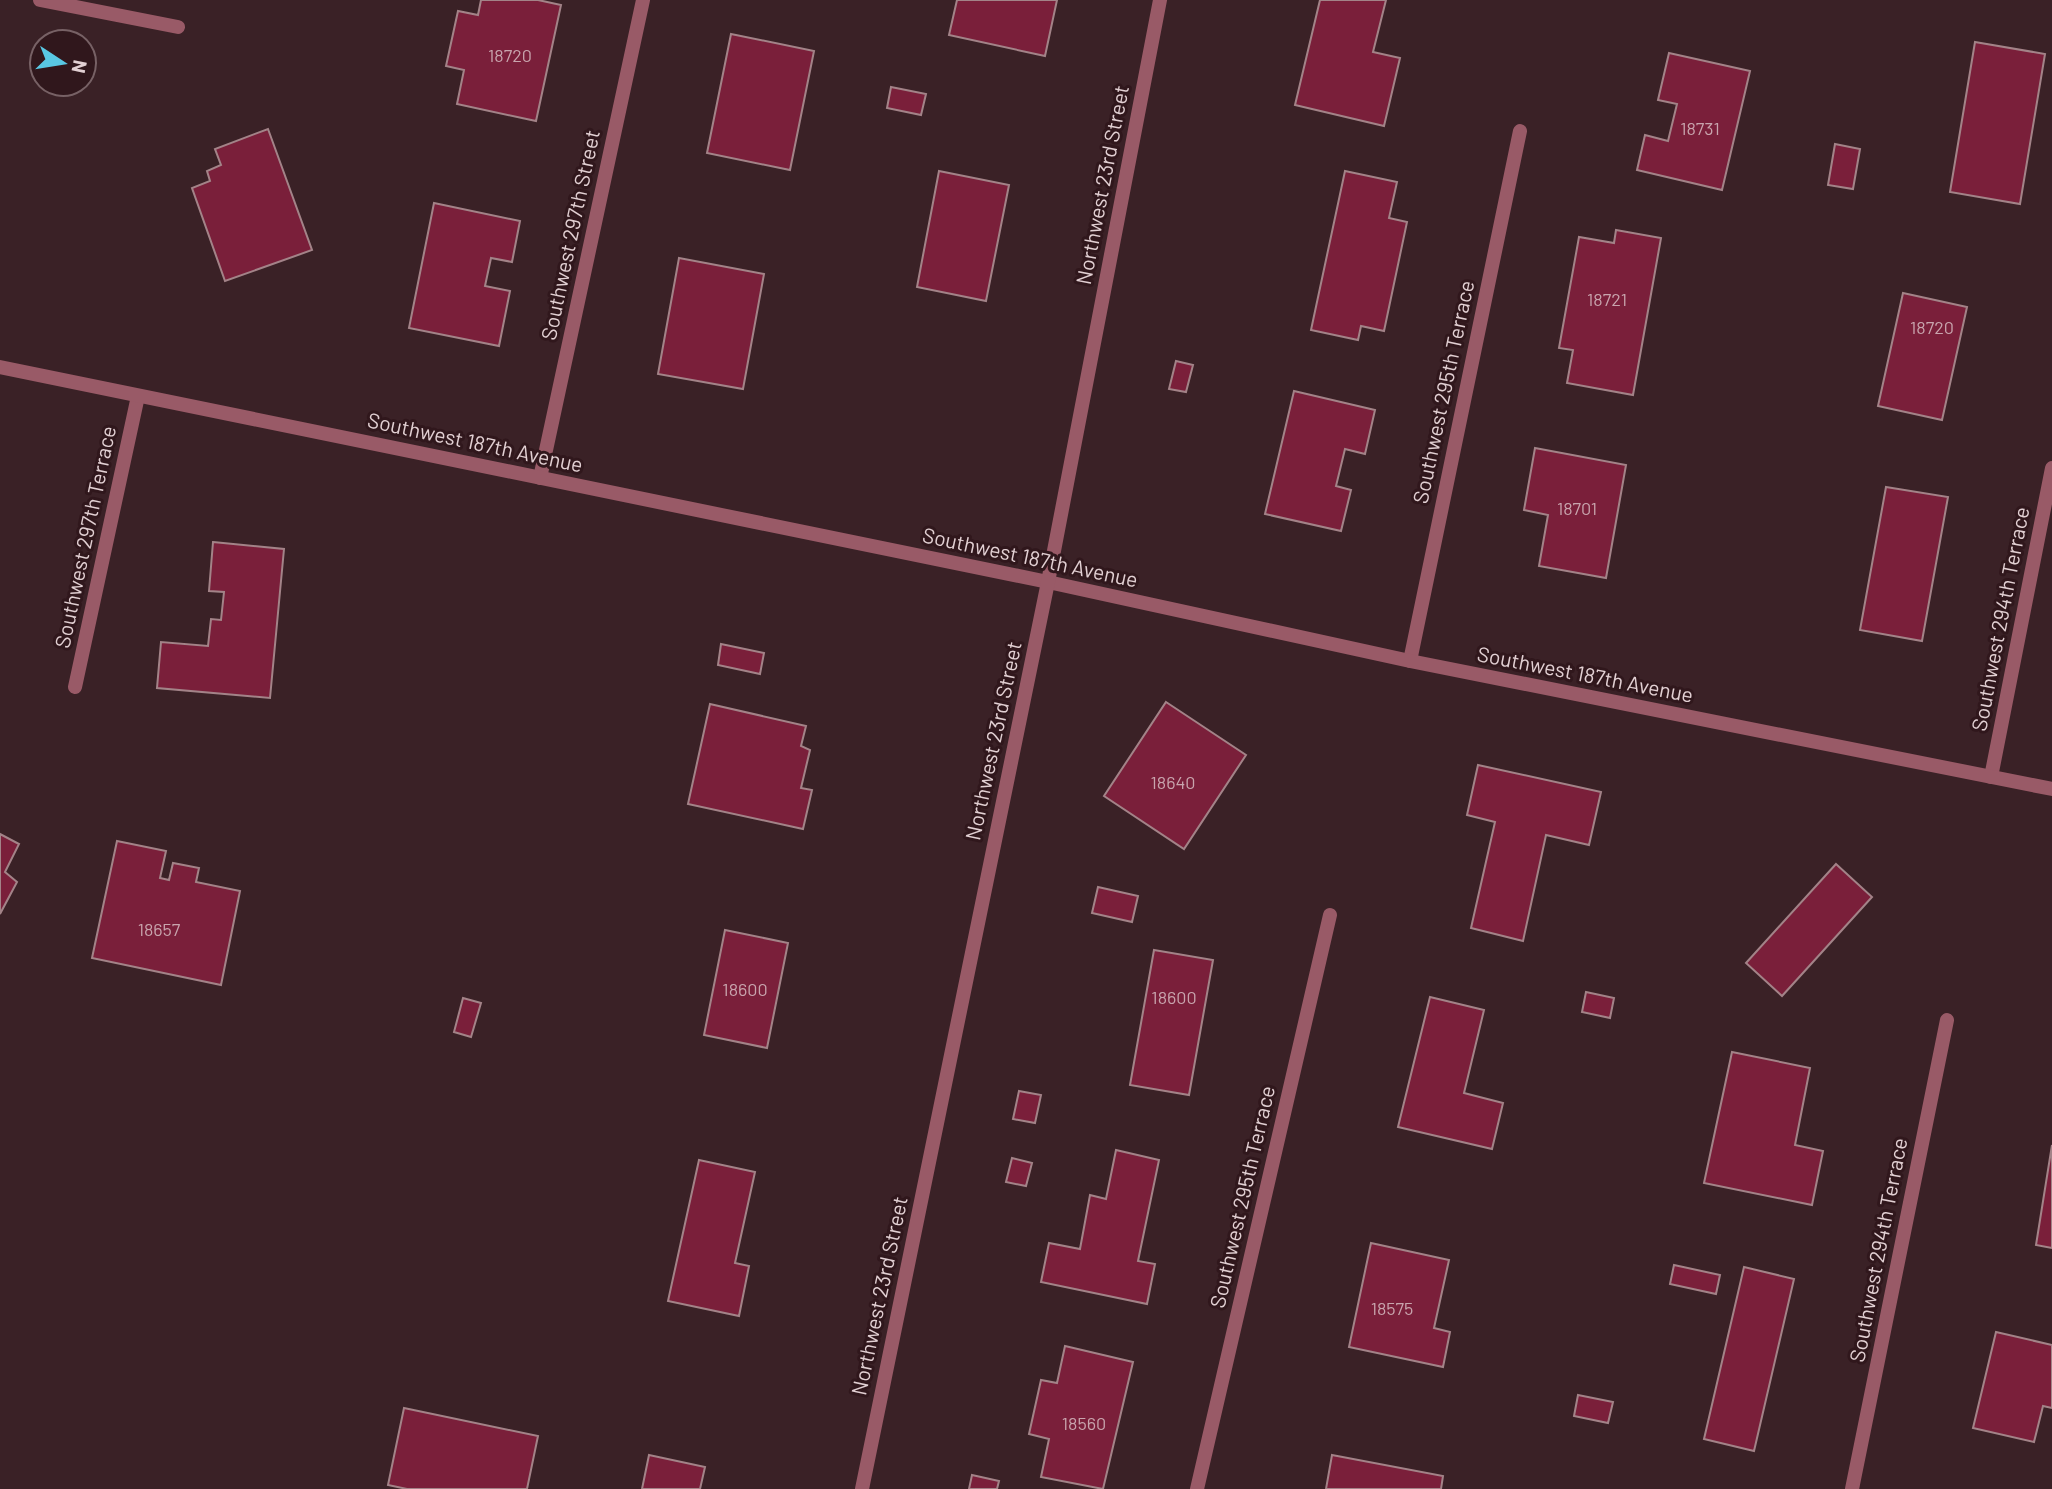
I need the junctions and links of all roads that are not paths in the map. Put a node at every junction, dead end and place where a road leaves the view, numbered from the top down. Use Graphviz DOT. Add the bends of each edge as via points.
graph roads {
  1 [pos="40,0"];
  2 [pos="643,0"];
  3 [pos="1160,0"];
  4 [pos="178,27"];
  5 [pos="1520,131"];
  6 [pos="0,367"];
  7 [pos="138,396"];
  8 [pos="2052,468"];
  9 [pos="540,478"];
  10 [pos="1048,582"];
  11 [pos="1410,661"];
  12 [pos="75,687"];
  13 [pos="1991,777"];
  14 [pos="2052,789"];
  15 [pos="1330,915"];
  16 [pos="1947,1020"];
  17 [pos="862,1489"];
  18 [pos="1197,1489"];
  19 [pos="1852,1489"];
  1 -- 4 [label="street"];
  2 -- 9 [label="street, Southwest 297th Street"];
  3 -- 10 [label="street, Northwest 23rd Street"];
  5 -- 11 [label="street, Southwest 295th Terrace"];
  6 -- 7 [label="street, Southwest 187th Avenue"];
  7 -- 9 [label="street, Southwest 187th Avenue"];
  7 -- 12 [label="street, Southwest 297th Terrace"];
  8 -- 13 [label="street, Southwest 294th Terrace"];
  9 -- 10 [label="street, Southwest 187th Avenue"];
  10 -- 11 [label="street, Southwest 187th Avenue"];
  10 -- 17 [label="street, Northwest 23rd Street"];
  11 -- 13 [label="street, Southwest 187th Avenue"];
  13 -- 14 [label="street, Southwest 187th Avenue"];
  15 -- 18 [label="street, Southwest 295th Terrace"];
  16 -- 19 [label="street, Southwest 294th Terrace"];
}
